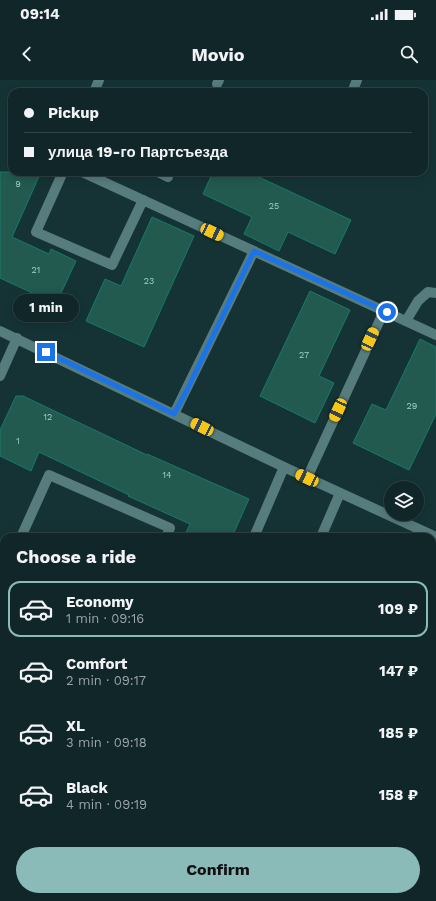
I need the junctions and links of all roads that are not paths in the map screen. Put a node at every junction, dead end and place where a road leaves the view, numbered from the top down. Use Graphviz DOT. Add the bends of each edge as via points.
graph roads {
  1 [pos="61,176"];
  2 [pos="91,176"];
  3 [pos="143,200"];
  4 [pos="254,251"];
  5 [pos="436,294"];
  6 [pos="384,310"];
  7 [pos="406,321"];
  8 [pos="0,331"];
  9 [pos="436,335"];
  10 [pos="17,338"];
  11 [pos="0,376"];
  12 [pos="174,414"];
  13 [pos="284,467"];
  14 [pos="307,478"];
  15 [pos="340,493"];
  16 [pos="23,533"];
  17 [pos="168,533"];
  18 [pos="256,533"];
  19 [pos="323,533"];
  20 [pos="427,533"];
  1 -- 3 [label="street" via="36,232 112,265"];
  2 -- 3 [label="street"];
  3 -- 4 [label="street"];
  4 -- 6 [label="street"];
  4 -- 12 [label="street"];
  5 -- 7 [label="street" via="428,292 418,301"];
  6 -- 7 [label="street"];
  6 -- 14 [label="street"];
  7 -- 9 [label="street"];
  8 -- 10 [label="street"];
  10 -- 11 [label="street"];
  10 -- 12 [label="street"];
  12 -- 13 [label="street"];
  13 -- 14 [label="street"];
  13 -- 18 [label="street"];
  14 -- 15 [label="street"];
  15 -- 19 [label="street"];
  15 -- 20 [label="street"];
  16 -- 17 [label="street" via="49,475 170,528"];
}
